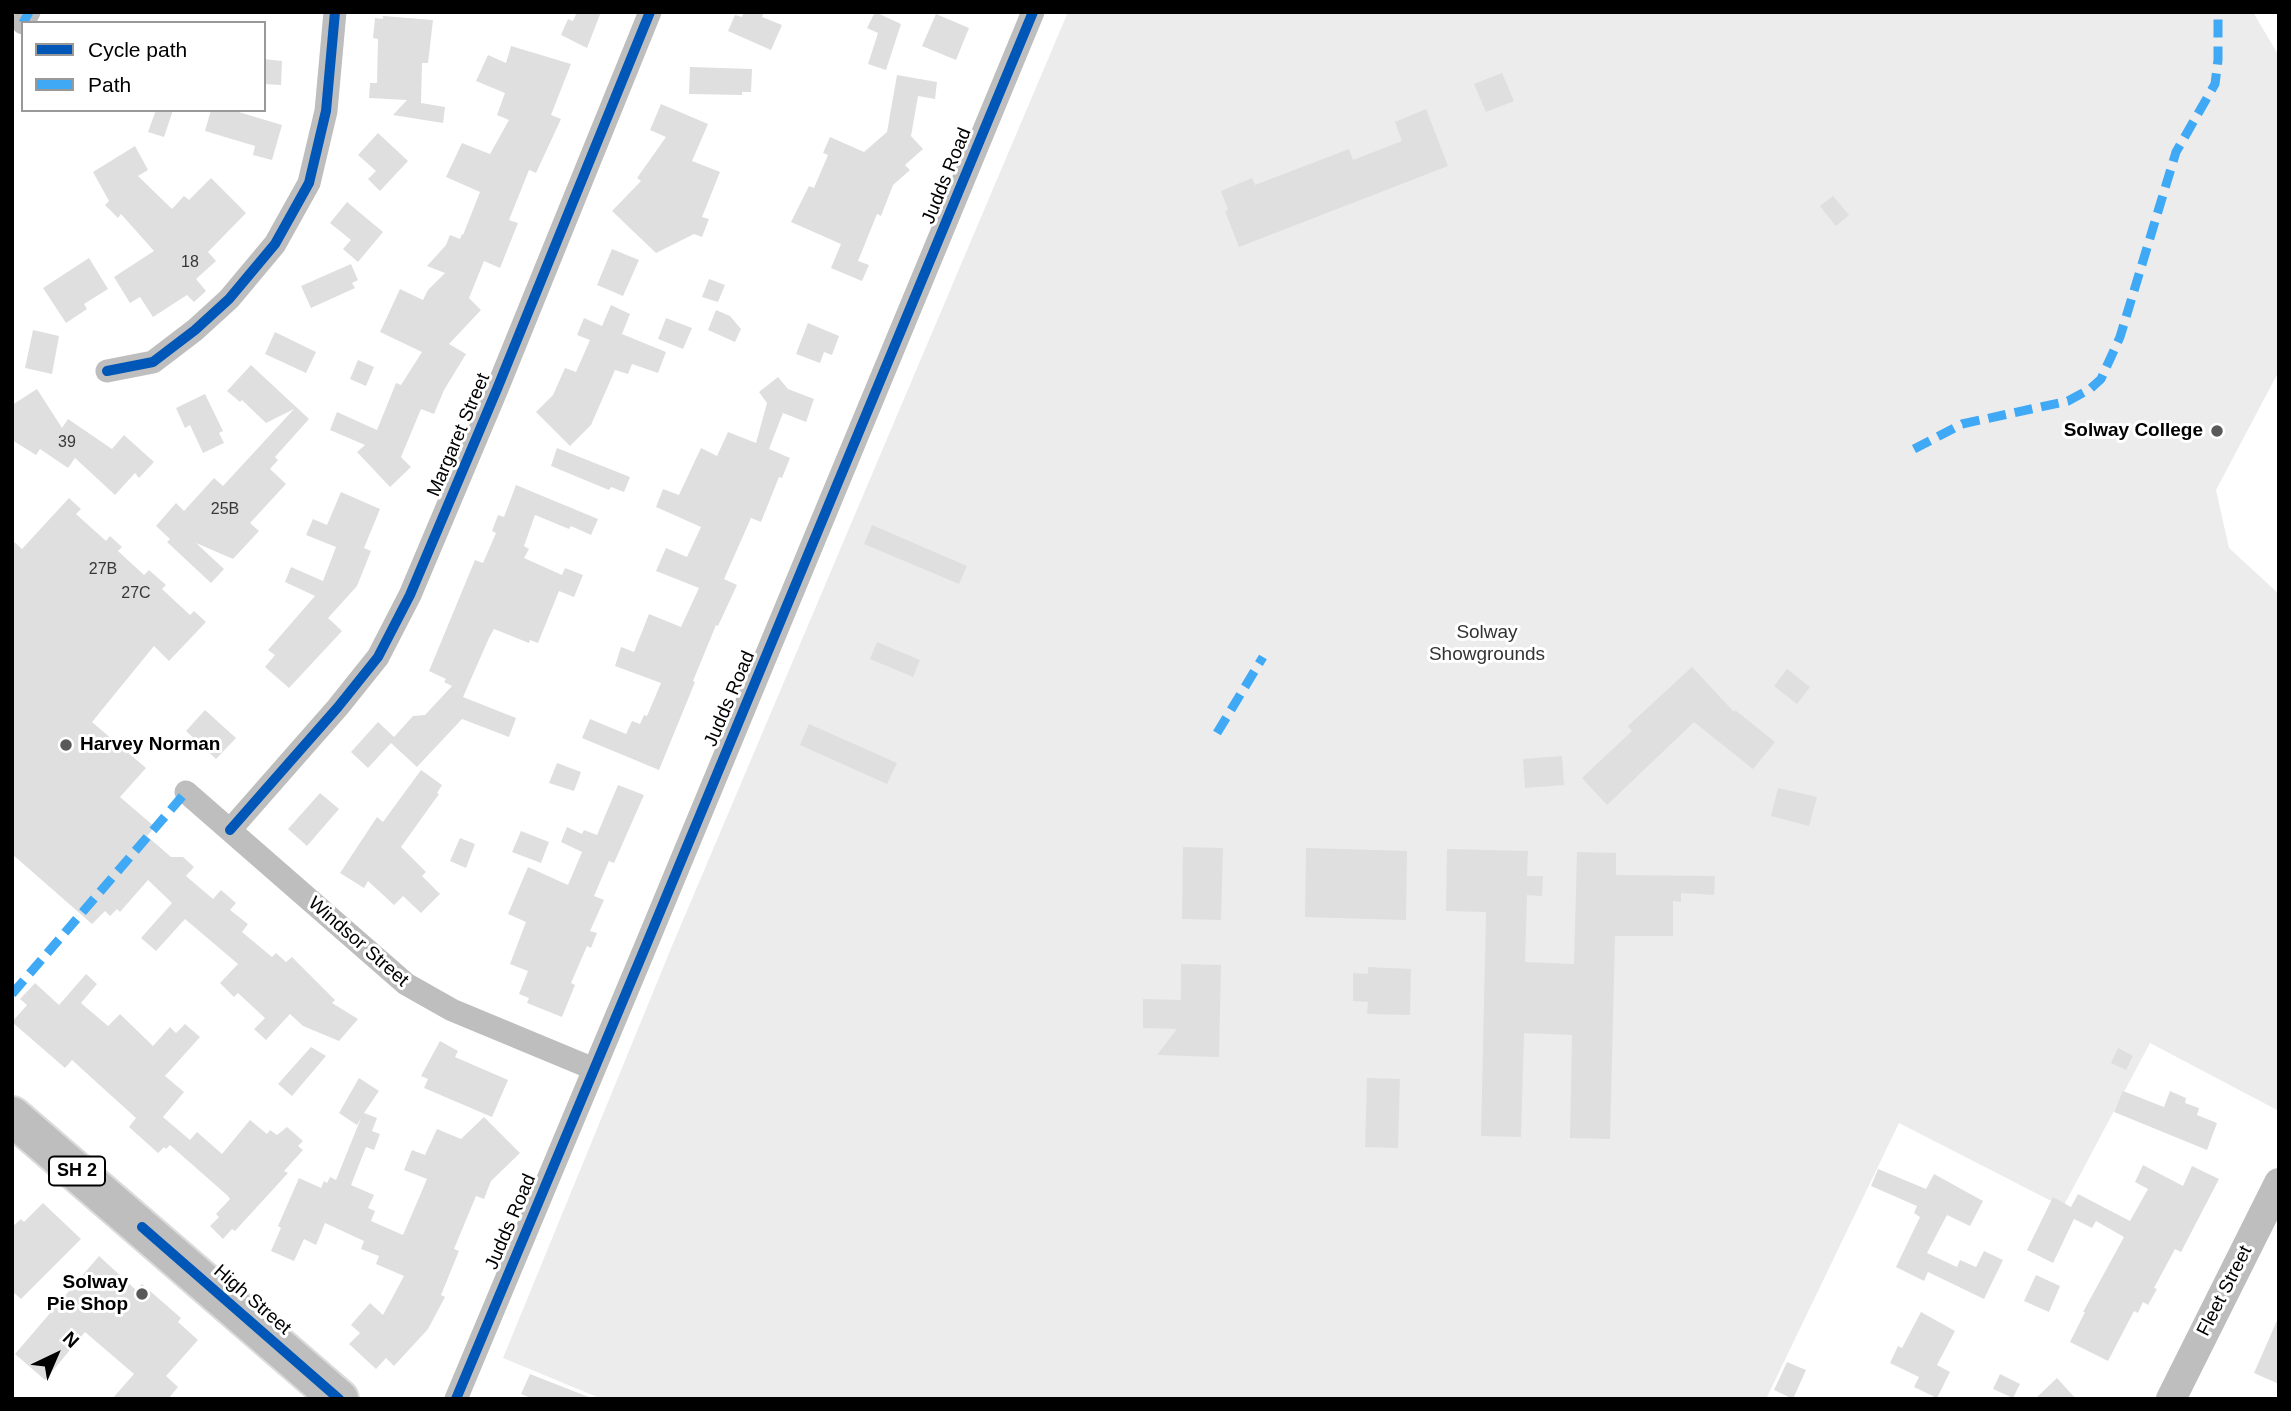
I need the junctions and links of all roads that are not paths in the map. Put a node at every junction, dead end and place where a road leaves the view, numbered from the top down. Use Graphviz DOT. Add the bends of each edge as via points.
graph roads {
  1 [pos="335,12"];
  2 [pos="650,12"];
  3 [pos="1033,12"];
  4 [pos="107,371"];
  5 [pos="186,792"];
  6 [pos="230,830"];
  7 [pos="594,1069"];
  8 [pos="12,1116"];
  9 [pos="2279,1183"];
  10 [pos="339,1399"];
  11 [pos="456,1399"];
  12 [pos="2171,1399"];
  1 -- 4 [label="street" via="326,111 309,183 275,244 229,299 153,362"];
  2 -- 6 [label="street, Margaret Street" via="404,608 378,657"];
  3 -- 7 [label="street, Judds Road"];
  5 -- 6 [label="street, Windsor Street"];
  6 -- 7 [label="street, Windsor Street" via="406,985 452,1010"];
  7 -- 11 [label="street, Judds Road"];
  8 -- 10 [label="highway, High Street / SH 2"];
  9 -- 12 [label="street, Fleet Street"];
}
